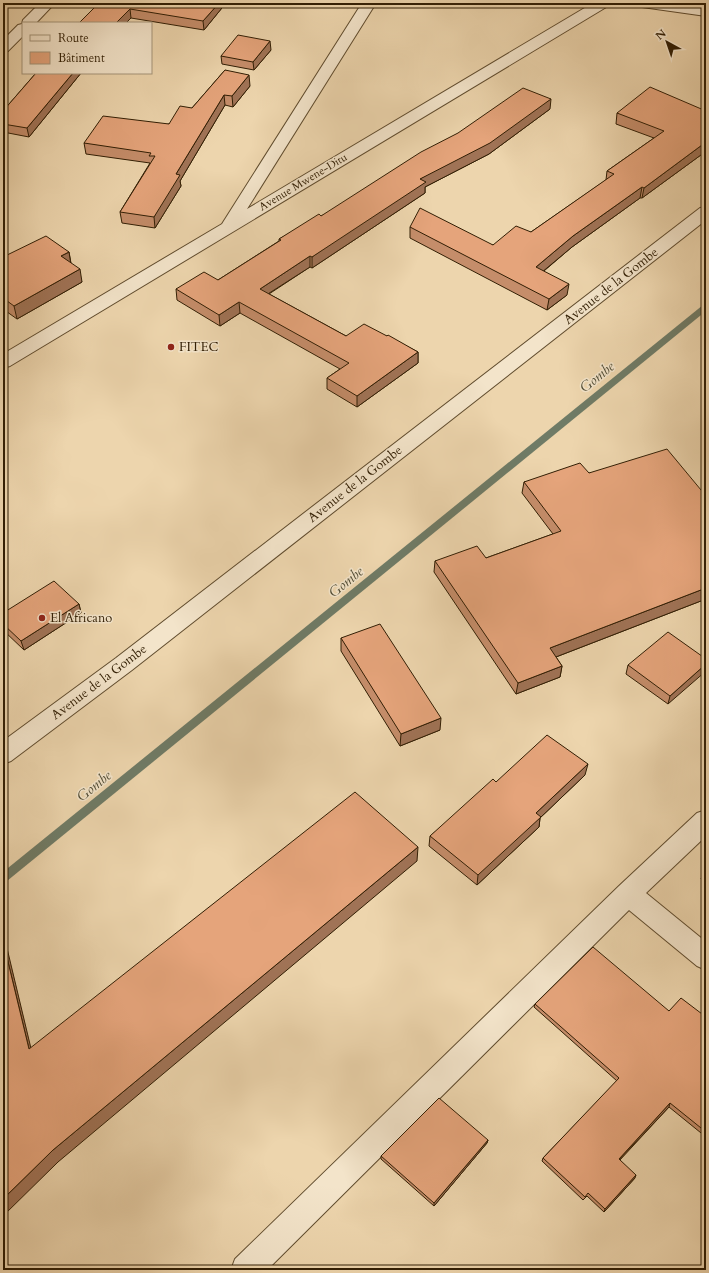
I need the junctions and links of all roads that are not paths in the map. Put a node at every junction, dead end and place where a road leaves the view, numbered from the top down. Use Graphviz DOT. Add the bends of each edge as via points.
graph roads {
  1 [pos="48,3"];
  2 [pos="369,3"];
  3 [pos="603,3"];
  4 [pos="642,3"];
  5 [pos="706,12"];
  6 [pos="29,22"];
  7 [pos="22,29"];
  8 [pos="3,48"];
  9 [pos="706,212"];
  10 [pos="227,227"];
  11 [pos="3,362"];
  12 [pos="3,754"];
  13 [pos="706,820"];
  14 [pos="628,894"];
  15 [pos="706,958"];
  16 [pos="246,1270"];
  1 -- 6 [label="street"];
  2 -- 10 [label="street"];
  3 -- 10 [label="street, Avenue Mwene-Ditu"];
  4 -- 5 [label="street"];
  7 -- 8 [label="street"];
  9 -- 12 [label="street, Avenue de la Gombe" via="130,659"];
  10 -- 11 [label="street, Avenue Mwene-Ditu"];
  13 -- 14 [label="street"];
  14 -- 15 [label="street"];
  14 -- 16 [label="street"];
}
